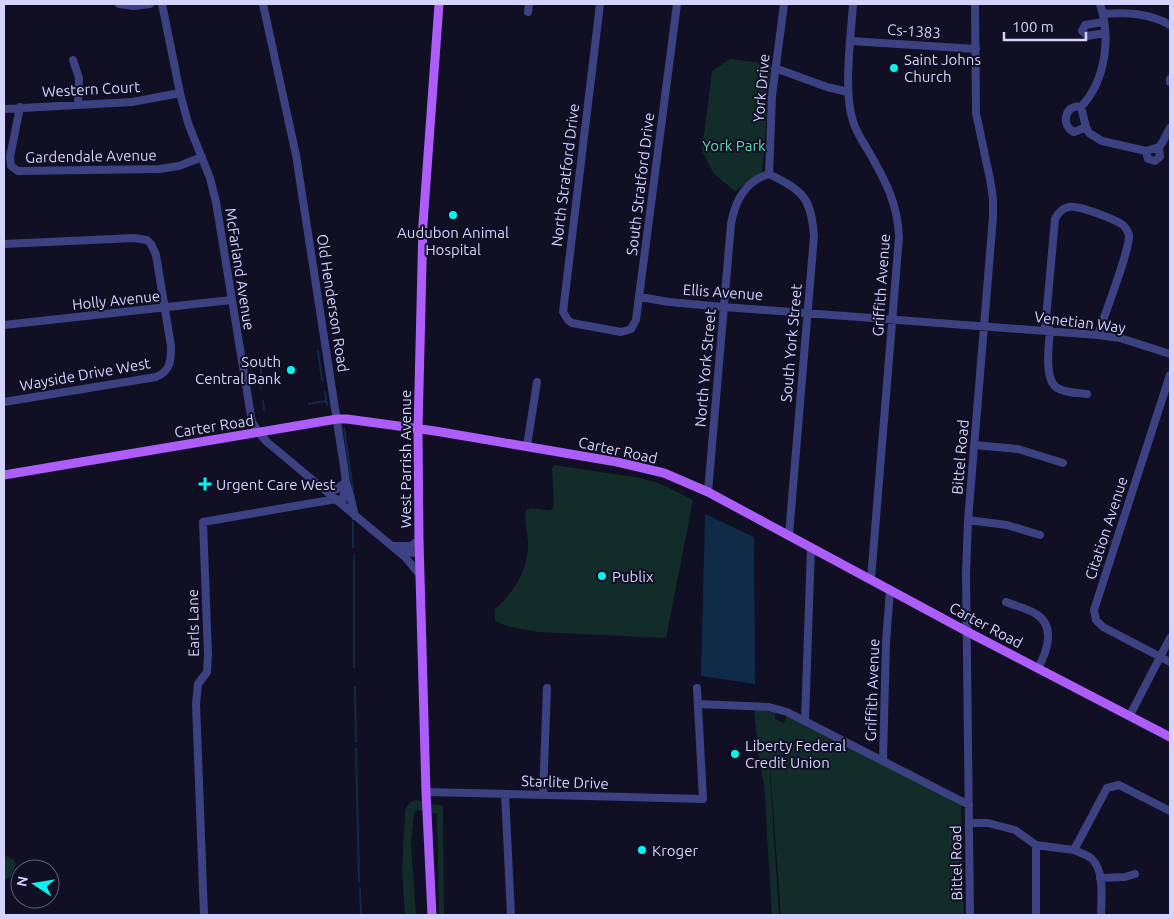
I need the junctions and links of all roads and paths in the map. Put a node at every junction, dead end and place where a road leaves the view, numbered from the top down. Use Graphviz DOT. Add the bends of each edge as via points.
graph roads {
  1 [pos="119,4"];
  2 [pos="150,4"];
  3 [pos="162,4"];
  4 [pos="263,4"];
  5 [pos="439,4"];
  6 [pos="600,4"];
  7 [pos="677,4"];
  8 [pos="784,4"];
  9 [pos="853,4"];
  10 [pos="975,4"];
  11 [pos="1100,4"];
  12 [pos="1104,18"];
  13 [pos="1170,25"];
  14 [pos="1105,33"];
  15 [pos="851,41"];
  16 [pos="976,49"];
  17 [pos="73,60"];
  18 [pos="775,68"];
  19 [pos="848,92"];
  20 [pos="180,93"];
  21 [pos="78,104"];
  22 [pos="20,107"];
  23 [pos="1081,107"];
  24 [pos="4,109"];
  25 [pos="1086,127"];
  26 [pos="1170,128"];
  27 [pos="1159,147"];
  28 [pos="1146,151"];
  29 [pos="202,157"];
  30 [pos="769,174"];
  31 [pos="4,244"];
  32 [pos="640,297"];
  33 [pos="231,300"];
  34 [pos="724,307"];
  35 [pos="166,309"];
  36 [pos="808,314"];
  37 [pos="892,320"];
  38 [pos="4,325"];
  39 [pos="984,326"];
  40 [pos="594,327"];
  41 [pos="1048,330"];
  42 [pos="1098,334"];
  43 [pos="1170,354"];
  44 [pos="1170,375"];
  45 [pos="537,382"];
  46 [pos="1087,394"];
  47 [pos="4,402"];
  48 [pos="337,419"];
  49 [pos="418,429"];
  50 [pos="258,433"];
  51 [pos="974,445"];
  52 [pos="527,446"];
  53 [pos="1062,463"];
  54 [pos="4,475"];
  55 [pos="346,482"];
  56 [pos="327,490"];
  57 [pos="708,492"];
  58 [pos="339,502"];
  59 [pos="355,516"];
  60 [pos="968,520"];
  61 [pos="788,535"];
  62 [pos="1040,535"];
  63 [pos="419,540"];
  64 [pos="392,546"];
  65 [pos="811,547"];
  66 [pos="419,554"];
  67 [pos="420,575"];
  68 [pos="871,579"];
  69 [pos="890,590"];
  70 [pos="1006,602"];
  71 [pos="966,631"];
  72 [pos="1170,638"];
  73 [pos="1160,656"];
  74 [pos="1170,662"];
  75 [pos="1038,668"];
  76 [pos="547,688"];
  77 [pos="698,688"];
  78 [pos="698,704"];
  79 [pos="1130,716"];
  80 [pos="804,720"];
  81 [pos="1170,737"];
  82 [pos="883,760"];
  83 [pos="426,792"];
  84 [pos="504,794"];
  85 [pos="543,795"];
  86 [pos="969,805"];
  87 [pos="1170,811"];
  88 [pos="969,823"];
  89 [pos="1036,845"];
  90 [pos="1074,850"];
  91 [pos="1134,874"];
  92 [pos="1100,878"];
  93 [pos="204,915"];
  94 [pos="432,915"];
  95 [pos="510,915"];
  96 [pos="970,915"];
  97 [pos="1036,915"];
  98 [pos="1101,915"];
  1 -- 2 [label="street"];
  3 -- 20 [label="street, McFarland Avenue"];
  4 -- 48 [label="street, Old Henderson Road" via="296,155"];
  5 -- 49 [label="main road, West Parrish Avenue" via="424,206"];
  6 -- 40 [label="street, North Stratford Drive" via="562,307 568,320"];
  7 -- 32 [label="street, South Stratford Drive"];
  8 -- 18 [label="street, York Drive"];
  9 -- 15 [label="street, Griffith Avenue"];
  10 -- 16 [label="street, Bittel Road"];
  11 -- 12 [label="street"];
  12 -- 13 [label="street" via="1133,13"];
  12 -- 14 [label="street"];
  12 -- 14 [label="street" via="1085,25 1082,31 1087,36"];
  14 -- 23 [label="street" via="1101,73 1090,98"];
  15 -- 16 [label="street, Cs-1383"];
  15 -- 19 [label="street, Griffith Avenue"];
  16 -- 39 [label="street, Bittel Road" via="976,113 993,199"];
  17 -- 21 [label="street" via="79,78"];
  18 -- 19 [label="street"];
  18 -- 30 [label="street, York Drive"];
  19 -- 37 [label="street, Griffith Avenue" via="853,121 886,181 897,212 899,237"];
  20 -- 21 [label="street, Western Court" via="132,102"];
  20 -- 29 [label="street, McFarland Avenue"];
  21 -- 22 [label="street, Western Court"];
  22 -- 24 [label="street, Western Court"];
  22 -- 29 [label="street, Gardendale Avenue" via="10,157 11,166 18,171 159,170"];
  23 -- 25 [label="street"];
  23 -- 25 [label="street" via="1070,109 1066,122 1068,129 1074,132"];
  25 -- 28 [label="street" via="1089,133 1102,141"];
  26 -- 27 [label="street"];
  27 -- 28 [label="street"];
  27 -- 28 [label="street" via="1160,157 1155,161 1148,159"];
  29 -- 33 [label="street, McFarland Avenue" via="216,202"];
  30 -- 34 [label="street, North York Street" via="745,189 734,208"];
  30 -- 36 [label="street, South York Street" via="796,189 806,201 812,217 814,236"];
  31 -- 35 [label="street, Wayside Drive West" via="109,238 147,240 156,255"];
  32 -- 34 [label="street, Ellis Avenue"];
  32 -- 40 [label="street, South Stratford Drive" via="631,329 621,332"];
  33 -- 35 [label="street, Holly Avenue"];
  33 -- 50 [label="street, McFarland Avenue" via="249,409"];
  34 -- 36 [label="street, Ellis Avenue"];
  34 -- 57 [label="street, North York Street"];
  35 -- 38 [label="street, Holly Avenue"];
  35 -- 47 [label="street, Wayside Drive West" via="171,360 162,375"];
  36 -- 37 [label="street, Ellis Avenue"];
  36 -- 61 [label="street, South York Street"];
  37 -- 39 [label="street, Ellis Avenue"];
  37 -- 68 [label="street, Griffith Avenue"];
  39 -- 41 [label="street, Venetian Way"];
  39 -- 51 [label="street, Bittel Road"];
  41 -- 42 [label="street, Venetian Way"];
  41 -- 42 [label="street" via="1054,233 1058,214 1071,206 1124,226 1128,233 1121,266"];
  41 -- 46 [label="street" via="1050,380 1063,390"];
  42 -- 43 [label="street, Venetian Way"];
  44 -- 73 [label="street, Citation Avenue" via="1094,610 1096,620 1103,627"];
  45 -- 52 [label="street"];
  48 -- 49 [label="main road, Carter Road"];
  48 -- 50 [label="main road, Carter Road"];
  48 -- 55 [label="street, Old Henderson Road"];
  49 -- 52 [label="main road, Carter Road"];
  49 -- 63 [label="main road, West Parrish Avenue"];
  50 -- 54 [label="main road, Carter Road"];
  50 -- 56 [label="street, McFarland Avenue"];
  51 -- 53 [label="street" via="1018,449"];
  51 -- 60 [label="street, Bittel Road"];
  52 -- 57 [label="main road, Carter Road" via="643,467"];
  55 -- 56 [label="street" via="337,489"];
  55 -- 58 [label="street, Old Henderson Road"];
  55 -- 59 [label="street"];
  56 -- 58 [label="street, McFarland Avenue"];
  57 -- 61 [label="main road, Carter Road"];
  58 -- 59 [label="street"];
  58 -- 93 [label="street, Earls Lane" via="203,522 208,655 206,672 198,684 196,704"];
  59 -- 64 [label="street"];
  60 -- 62 [label="street" via="1007,525"];
  60 -- 71 [label="street, Bittel Road"];
  61 -- 65 [label="main road, Carter Road"];
  63 -- 64 [label="street" via="411,546"];
  63 -- 66 [label="main road, West Parrish Avenue"];
  64 -- 66 [label="street"];
  64 -- 67 [label="street" via="412,563"];
  65 -- 68 [label="main road, Carter Road"];
  65 -- 80 [label="street"];
  66 -- 67 [label="main road, West Parrish Avenue"];
  67 -- 83 [label="main road, West Parrish Avenue"];
  68 -- 69 [label="main road, Carter Road"];
  69 -- 71 [label="main road, Carter Road"];
  69 -- 82 [label="street, Griffith Avenue"];
  70 -- 75 [label="street" via="1038,615 1045,623 1048,645"];
  71 -- 75 [label="main road, Carter Road"];
  71 -- 86 [label="street, Bittel Road"];
  72 -- 73 [label="street"];
  73 -- 74 [label="street, Citation Avenue"];
  73 -- 79 [label="street"];
  75 -- 79 [label="main road, Carter Road"];
  76 -- 85 [label="street"];
  77 -- 78 [label="street"];
  78 -- 80 [label="street" via="769,707"];
  78 -- 85 [label="street, Starlite Drive" via="703,798"];
  79 -- 81 [label="main road, Carter Road"];
  80 -- 82 [label="street"];
  82 -- 86 [label="street"];
  83 -- 84 [label="street, Starlite Drive"];
  83 -- 94 [label="main road, West Parrish Avenue"];
  84 -- 85 [label="street, Starlite Drive"];
  84 -- 95 [label="street"];
  86 -- 88 [label="street, Bittel Road"];
  87 -- 90 [label="street" via="1119,784 1106,788"];
  88 -- 89 [label="street" via="988,823 1015,830"];
  88 -- 96 [label="street, Bittel Road"];
  89 -- 90 [label="street"];
  89 -- 97 [label="street"];
  90 -- 92 [label="street" via="1091,858"];
  91 -- 92 [label="street"];
  92 -- 98 [label="street"];
}
